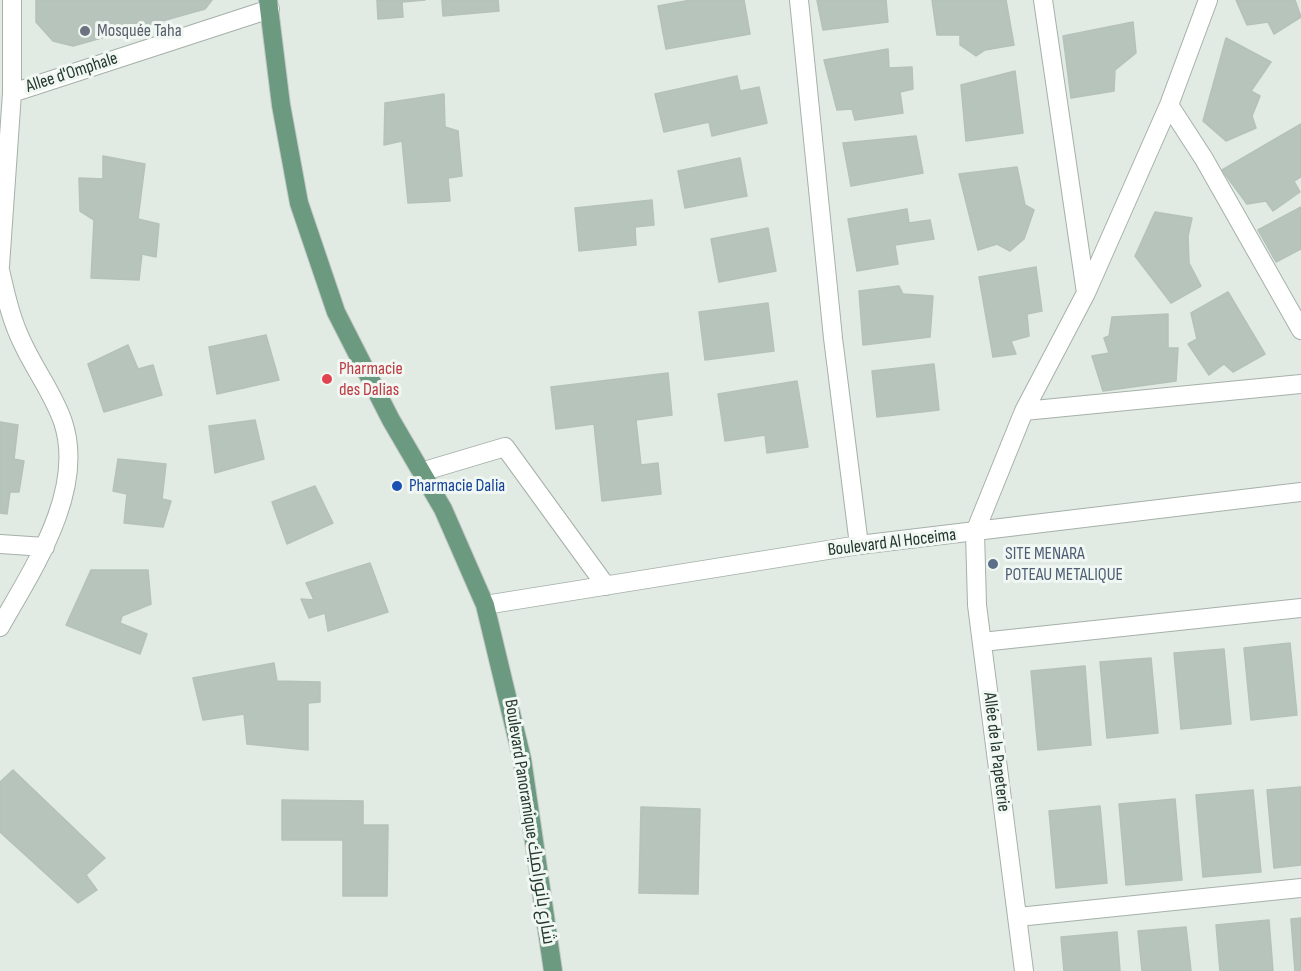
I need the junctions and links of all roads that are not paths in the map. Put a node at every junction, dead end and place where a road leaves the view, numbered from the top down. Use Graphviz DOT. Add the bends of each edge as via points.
graph roads {
  1 [pos="12,0"];
  2 [pos="799,0"];
  3 [pos="1043,0"];
  4 [pos="1208,0"];
  5 [pos="269,5"];
  6 [pos="12,93"];
  7 [pos="1169,105"];
  8 [pos="0,268"];
  9 [pos="1086,293"];
  10 [pos="1301,330"];
  11 [pos="1301,384"];
  12 [pos="1024,411"];
  13 [pos="421,472"];
  14 [pos="1301,492"];
  15 [pos="975,532"];
  16 [pos="0,544"];
  17 [pos="859,545"];
  18 [pos="45,547"];
  19 [pos="606,586"];
  20 [pos="485,605"];
  21 [pos="1301,608"];
  22 [pos="0,627"];
  23 [pos="982,642"];
  24 [pos="1301,888"];
  25 [pos="1018,917"];
  26 [pos="553,971"];
  27 [pos="1024,971"];
  1 -- 6 [label="street"];
  2 -- 17 [label="street" via="833,338"];
  3 -- 9 [label="street"];
  4 -- 7 [label="street"];
  5 -- 6 [label="street, Allee d'Omphale"];
  5 -- 13 [label="main road, Boulevard Panoramique شارع بانوراميك" via="281,105 299,203 336,312"];
  6 -- 8 [label="street"];
  7 -- 9 [label="street"];
  7 -- 10 [label="street"];
  8 -- 18 [label="street" via="8,310 63,423 68,463 62,499"];
  9 -- 12 [label="street"];
  11 -- 12 [label="street"];
  12 -- 15 [label="street"];
  13 -- 19 [label="street" via="505,447"];
  13 -- 20 [label="main road, Boulevard Panoramique شارع بانوراميك" via="451,526"];
  14 -- 15 [label="street, Boulevard Al Hoceima"];
  15 -- 17 [label="street, Boulevard Al Hoceima"];
  15 -- 23 [label="street, Allée de la Papeterie" via="974,565"];
  16 -- 18 [label="street"];
  17 -- 19 [label="street, Boulevard Al Hoceima"];
  18 -- 22 [label="street"];
  19 -- 20 [label="street, Boulevard Al Hoceima"];
  20 -- 26 [label="main road, Boulevard Panoramique شارع بانوراميك" via="522,759"];
  21 -- 23 [label="street"];
  23 -- 25 [label="street, Allée de la Papeterie"];
  24 -- 25 [label="street"];
  25 -- 27 [label="street, Allée de la Papeterie"];
}
